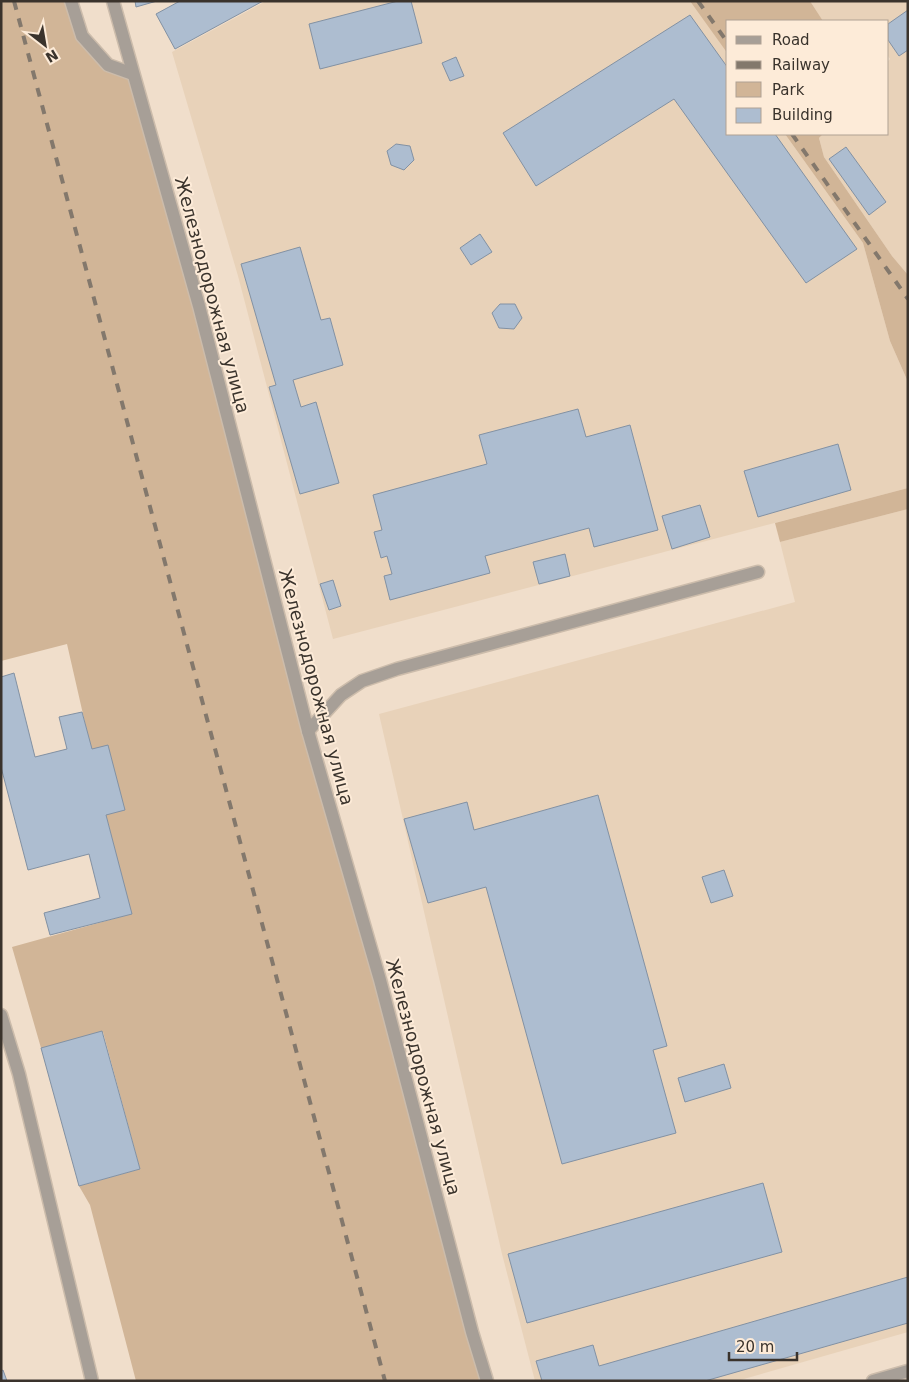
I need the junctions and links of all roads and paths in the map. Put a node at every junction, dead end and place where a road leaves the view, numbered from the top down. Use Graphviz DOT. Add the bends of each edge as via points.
graph roads {
  1 [pos="71,1"];
  2 [pos="113,1"];
  3 [pos="133,74"];
  4 [pos="758,572"];
  5 [pos="308,731"];
  6 [pos="1,1014"];
  7 [pos="908,1371"];
  8 [pos="92,1381"];
  9 [pos="487,1381"];
  10 [pos="873,1381"];
  1 -- 3 [label="street" via="82,36 108,65"];
  2 -- 3 [label="street, Железнодорожная улица"];
  3 -- 5 [label="street, Железнодорожная улица" via="199,306"];
  4 -- 5 [label="street" via="362,681 341,695"];
  5 -- 9 [label="street, Железнодорожная улица" via="380,980"];
  6 -- 8 [label="street" via="21,1084"];
  7 -- 10 [label="street"];
}
